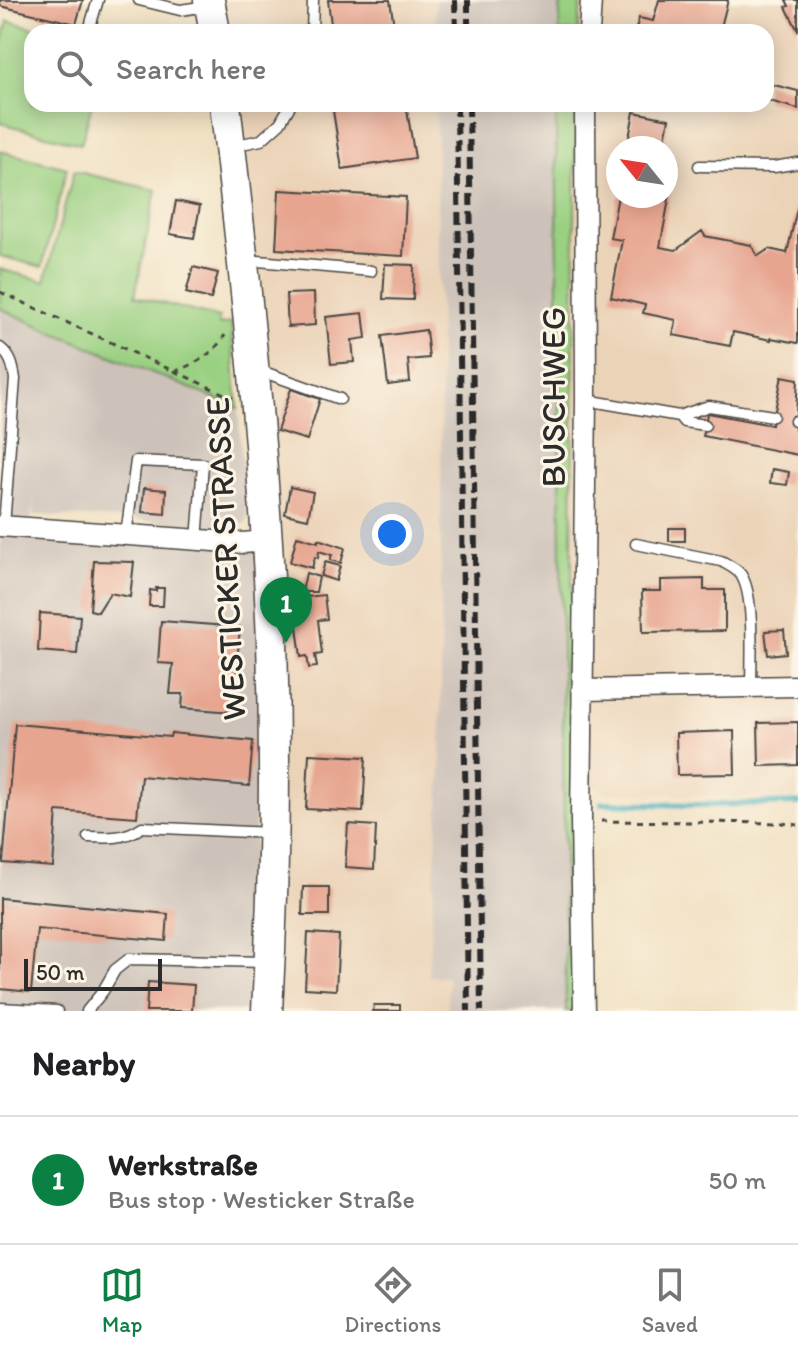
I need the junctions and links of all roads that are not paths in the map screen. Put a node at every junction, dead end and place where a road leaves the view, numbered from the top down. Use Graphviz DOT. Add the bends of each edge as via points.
graph roads {
  1 [pos="98,0"];
  2 [pos="139,0"];
  3 [pos="313,0"];
  4 [pos="591,0"];
  5 [pos="211,12"];
  6 [pos="91,23"];
  7 [pos="312,24"];
  8 [pos="590,24"];
  9 [pos="226,112"];
  10 [pos="286,112"];
  11 [pos="585,112"];
  12 [pos="230,146"];
  13 [pos="798,163"];
  14 [pos="699,166"];
  15 [pos="242,263"];
  16 [pos="371,271"];
  17 [pos="0,348"];
  18 [pos="252,368"];
  19 [pos="340,399"];
  20 [pos="586,400"];
  21 [pos="679,416"];
  22 [pos="773,416"];
  23 [pos="705,425"];
  24 [pos="4,479"];
  25 [pos="2,526"];
  26 [pos="126,536"];
  27 [pos="197,540"];
  28 [pos="266,541"];
  29 [pos="636,544"];
  30 [pos="798,686"];
  31 [pos="751,687"];
  32 [pos="582,690"];
  33 [pos="273,833"];
  34 [pos="88,837"];
  35 [pos="269,962"];
  36 [pos="0,1008"];
  37 [pos="57,1011"];
  38 [pos="87,1011"];
  39 [pos="267,1011"];
  40 [pos="584,1011"];
  1 -- 6 [label="lane"];
  2 -- 5 [label="lane"];
  3 -- 7 [label="lane"];
  4 -- 8 [label="street"];
  9 -- 12 [label="street, WESTICKER STRASSE"];
  10 -- 12 [label="lane" via="261,140"];
  11 -- 20 [label="street, BUSCHWEG"];
  12 -- 15 [label="street, WESTICKER STRASSE"];
  13 -- 14 [label="lane"];
  15 -- 16 [label="lane"];
  15 -- 18 [label="street, WESTICKER STRASSE"];
  17 -- 24 [label="lane" via="15,379"];
  18 -- 19 [label="lane"];
  18 -- 28 [label="street, WESTICKER STRASSE"];
  20 -- 21 [label="lane"];
  20 -- 32 [label="street, BUSCHWEG"];
  21 -- 22 [label="lane" via="709,406"];
  21 -- 23 [label="lane" via="684,422"];
  24 -- 25 [label="lane"];
  25 -- 26 [label="street"];
  26 -- 27 [label="street"];
  26 -- 27 [label="lane" via="136,461 203,464"];
  27 -- 28 [label="street"];
  28 -- 33 [label="street, WESTICKER STRASSE"];
  29 -- 31 [label="lane" via="721,561 742,576 749,593"];
  30 -- 31 [label="street"];
  31 -- 32 [label="street"];
  32 -- 40 [label="street, BUSCHWEG"];
  33 -- 34 [label="lane" via="142,827 115,839"];
  33 -- 35 [label="street, WESTICKER STRASSE"];
  35 -- 38 [label="lane" via="129,959"];
  35 -- 39 [label="street, WESTICKER STRASSE"];
  36 -- 37 [label="lane"];
}
